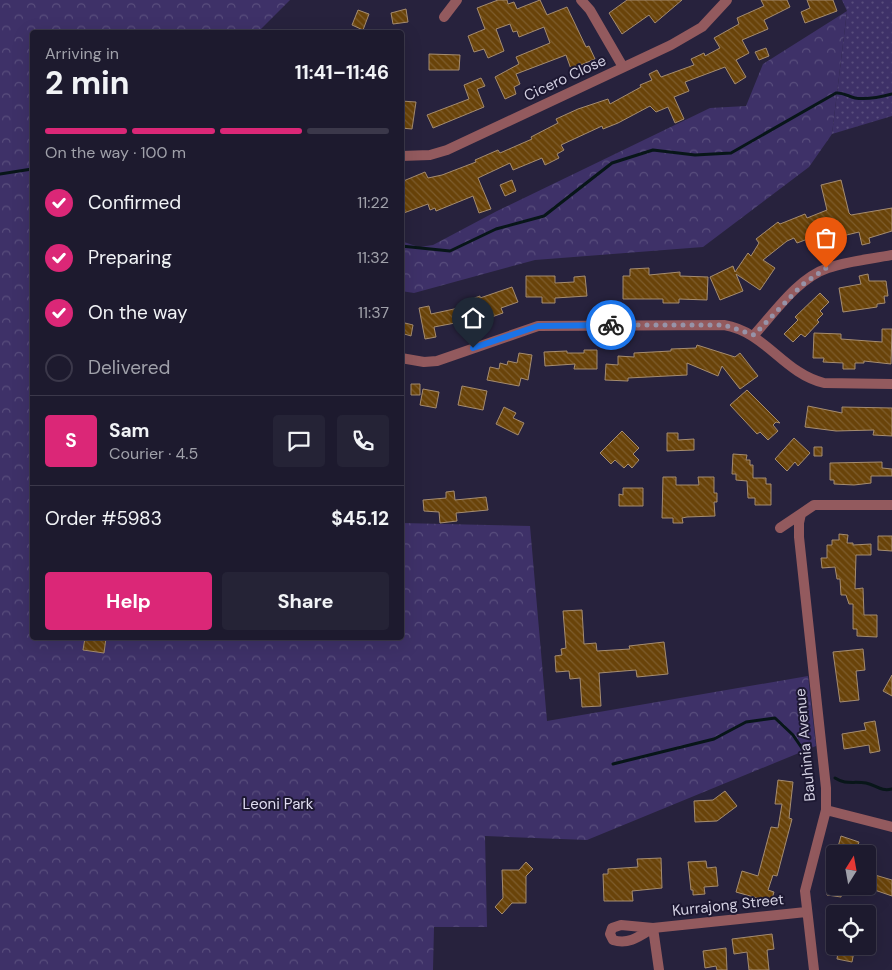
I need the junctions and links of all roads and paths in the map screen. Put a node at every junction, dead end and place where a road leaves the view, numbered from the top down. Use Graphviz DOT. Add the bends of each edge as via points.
graph roads {
  1 [pos="457,0"];
  2 [pos="581,0"];
  3 [pos="727,0"];
  4 [pos="444,17"];
  5 [pos="623,67"];
  6 [pos="404,156"];
  7 [pos="892,255"];
  8 [pos="754,335"];
  9 [pos="404,359"];
  10 [pos="892,384"];
  11 [pos="892,505"];
  12 [pos="802,514"];
  13 [pos="780,528"];
  14 [pos="826,810"];
  15 [pos="892,827"];
  16 [pos="806,912"];
  17 [pos="659,970"];
  18 [pos="814,970"];
  1 -- 4 [label="street"];
  2 -- 5 [label="street"];
  3 -- 5 [label="street, Cicero Close" via="689,36"];
  5 -- 6 [label="street, Cicero Close" via="447,150"];
  7 -- 8 [label="street" via="826,268 813,276"];
  8 -- 9 [label="street" via="724,325 552,325 526,329 437,361"];
  8 -- 10 [label="street" via="796,370 815,380 824,383"];
  11 -- 12 [label="street" via="823,504 806,508"];
  12 -- 13 [label="street"];
  12 -- 14 [label="street, Bauhinia Avenue" via="799,537"];
  14 -- 15 [label="street"];
  14 -- 16 [label="street, Bauhinia Avenue" via="806,883"];
  16 -- 17 [label="street, Kurrajong Street" via="653,928"];
  16 -- 18 [label="street, Bauhinia Avenue"];
}
